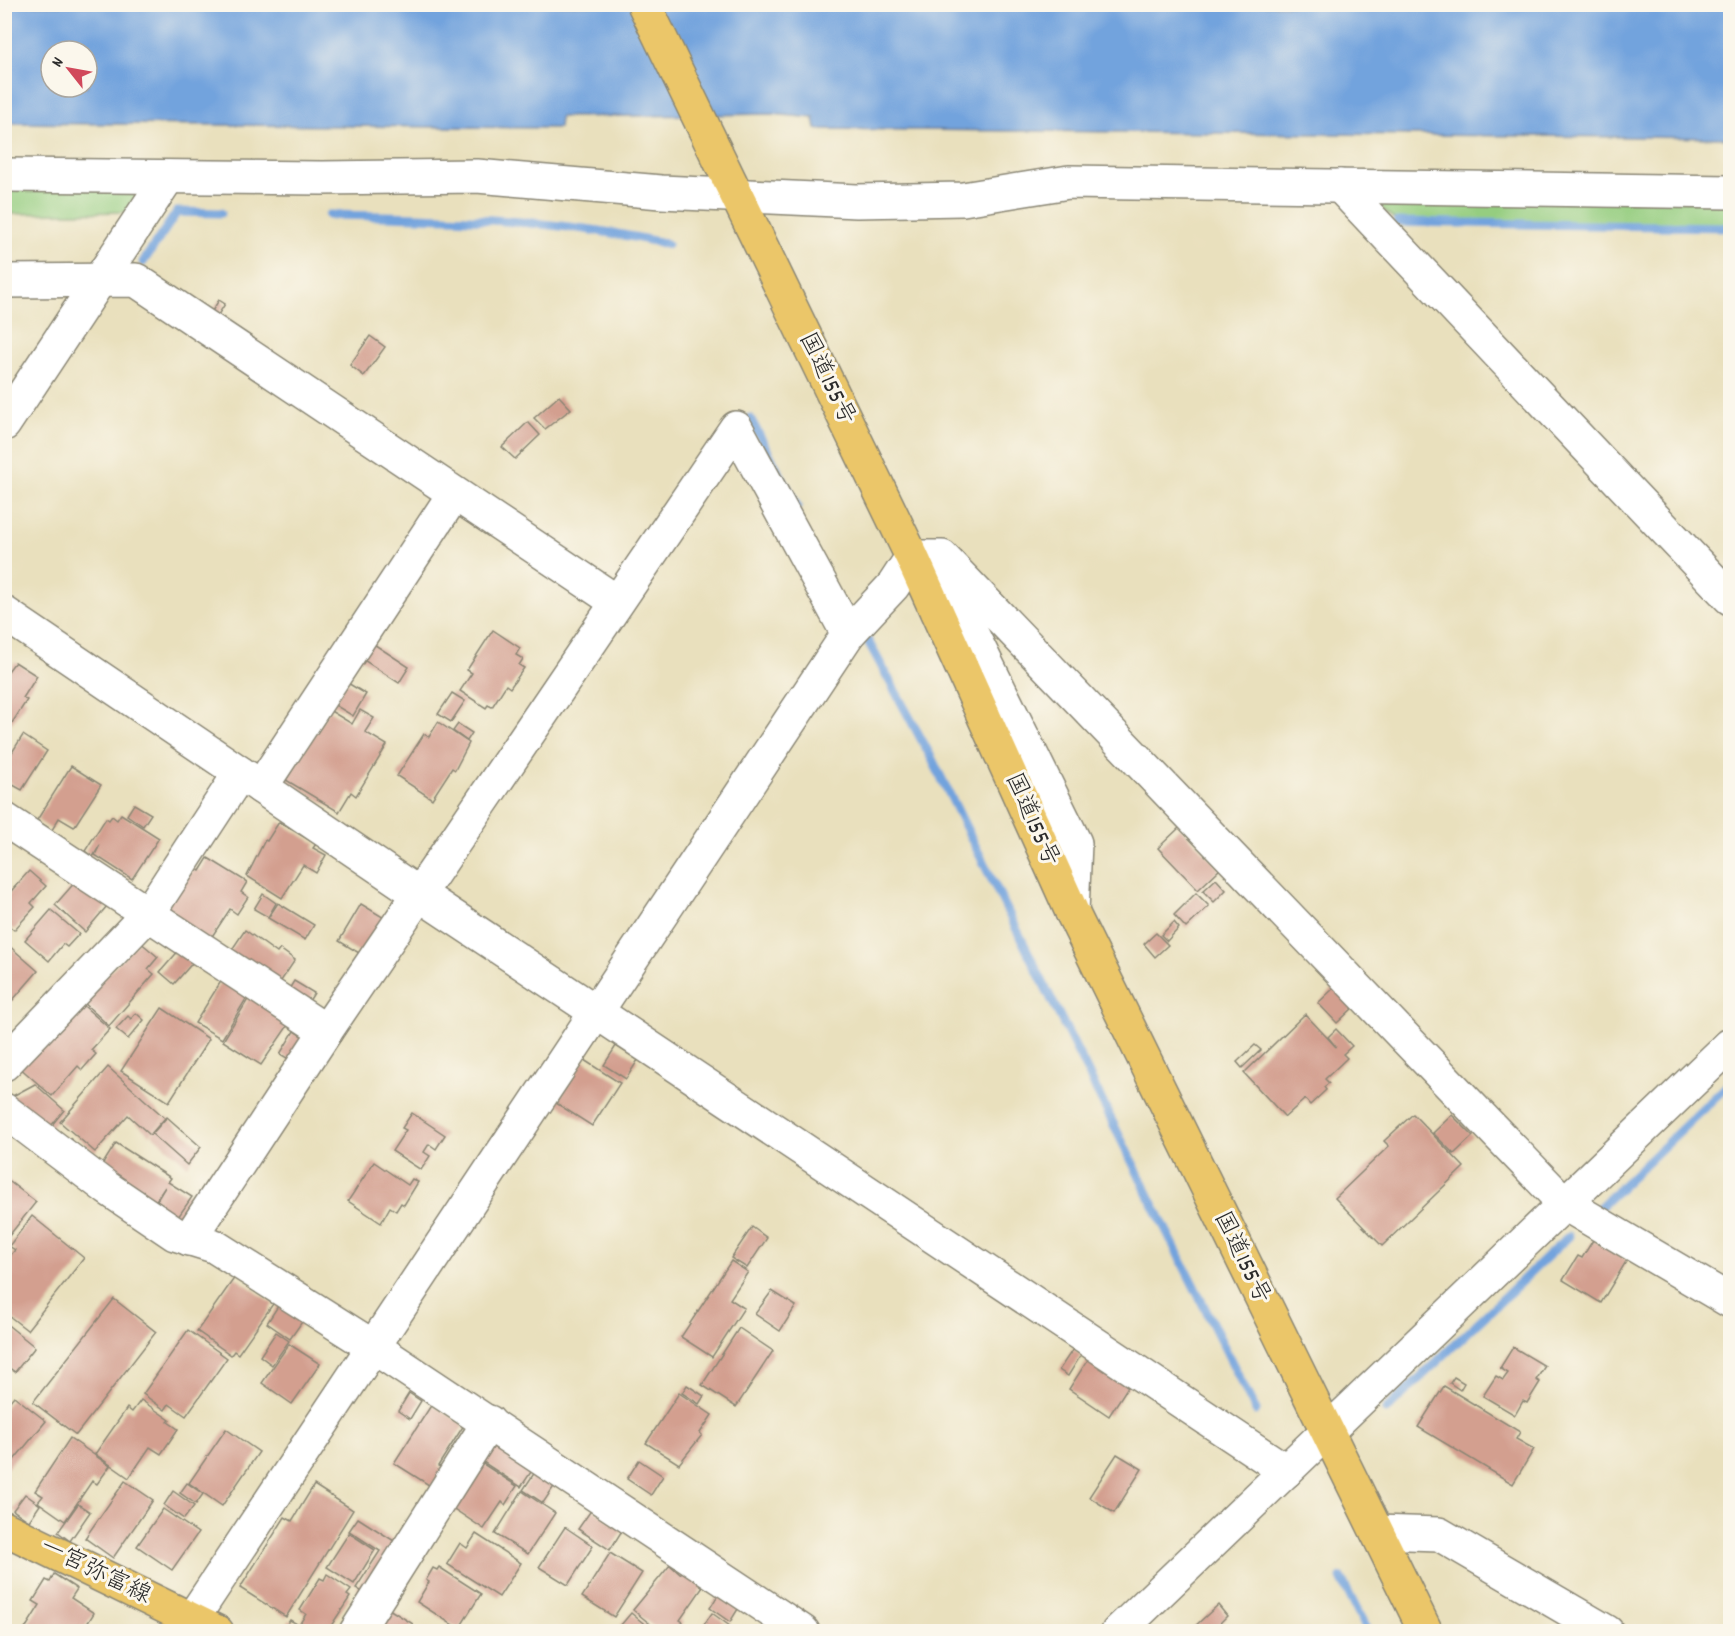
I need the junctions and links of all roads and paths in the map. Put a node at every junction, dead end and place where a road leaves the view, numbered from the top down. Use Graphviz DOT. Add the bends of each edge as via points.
graph roads {
  1 [pos="644,4"];
  2 [pos="4,175"];
  3 [pos="168,177"];
  4 [pos="731,184"];
  5 [pos="1340,186"];
  6 [pos="1731,192"];
  7 [pos="99,279"];
  8 [pos="4,281"];
  9 [pos="4,424"];
  10 [pos="454,494"];
  11 [pos="923,557"];
  12 [pos="1731,598"];
  13 [pos="617,602"];
  14 [pos="4,613"];
  15 [pos="849,634"];
  16 [pos="250,780"];
  17 [pos="4,819"];
  18 [pos="419,894"];
  19 [pos="148,914"];
  20 [pos="598,1011"];
  21 [pos="326,1031"];
  22 [pos="1731,1046"];
  23 [pos="4,1064"];
  24 [pos="4,1110"];
  25 [pos="1565,1204"];
  26 [pos="189,1239"];
  27 [pos="1731,1301"];
  28 [pos="375,1348"];
  29 [pos="489,1422"];
  30 [pos="1327,1431"];
  31 [pos="1286,1471"];
  32 [pos="4,1528"];
  33 [pos="1377,1532"];
  34 [pos="205,1625"];
  35 [pos="356,1632"];
  36 [pos="803,1632"];
  37 [pos="1118,1632"];
  38 [pos="1426,1632"];
  39 [pos="1607,1632"];
  1 -- 4 [label="main road, 国道155号"];
  2 -- 3 [label="street"];
  3 -- 4 [label="street" via="477,176 661,192"];
  3 -- 7 [label="street"];
  4 -- 5 [label="street" via="857,201 963,199 1069,182"];
  4 -- 11 [label="main road, 国道155号"];
  5 -- 6 [label="street"];
  5 -- 12 [label="street"];
  7 -- 8 [label="street"];
  7 -- 9 [label="street"];
  7 -- 10 [label="street" via="136,280"];
  10 -- 13 [label="street"];
  10 -- 16 [label="street"];
  11 -- 15 [label="street"];
  11 -- 25 [label="street" via="942,557"];
  11 -- 30 [label="main road, 国道155号" via="1072,912"];
  13 -- 15 [label="street" via="736,428"];
  13 -- 18 [label="street"];
  14 -- 16 [label="street"];
  15 -- 20 [label="street"];
  16 -- 18 [label="street"];
  16 -- 19 [label="street"];
  17 -- 19 [label="street"];
  18 -- 20 [label="street"];
  18 -- 21 [label="street"];
  19 -- 21 [label="street"];
  19 -- 23 [label="street"];
  20 -- 28 [label="street"];
  20 -- 31 [label="street"];
  21 -- 26 [label="street"];
  22 -- 25 [label="street"];
  24 -- 26 [label="street" via="107,1188 175,1234"];
  25 -- 27 [label="street"];
  25 -- 30 [label="street"];
  26 -- 28 [label="street" via="214,1246"];
  28 -- 29 [label="street"];
  28 -- 34 [label="street"];
  29 -- 35 [label="street"];
  29 -- 36 [label="street"];
  30 -- 31 [label="street"];
  30 -- 33 [label="main road, 国道155号"];
  31 -- 37 [label="street"];
  32 -- 34 [label="main road, 一宮弥富線"];
  33 -- 38 [label="main road, 国道155号"];
  33 -- 39 [label="street" via="1438,1534"];
}
